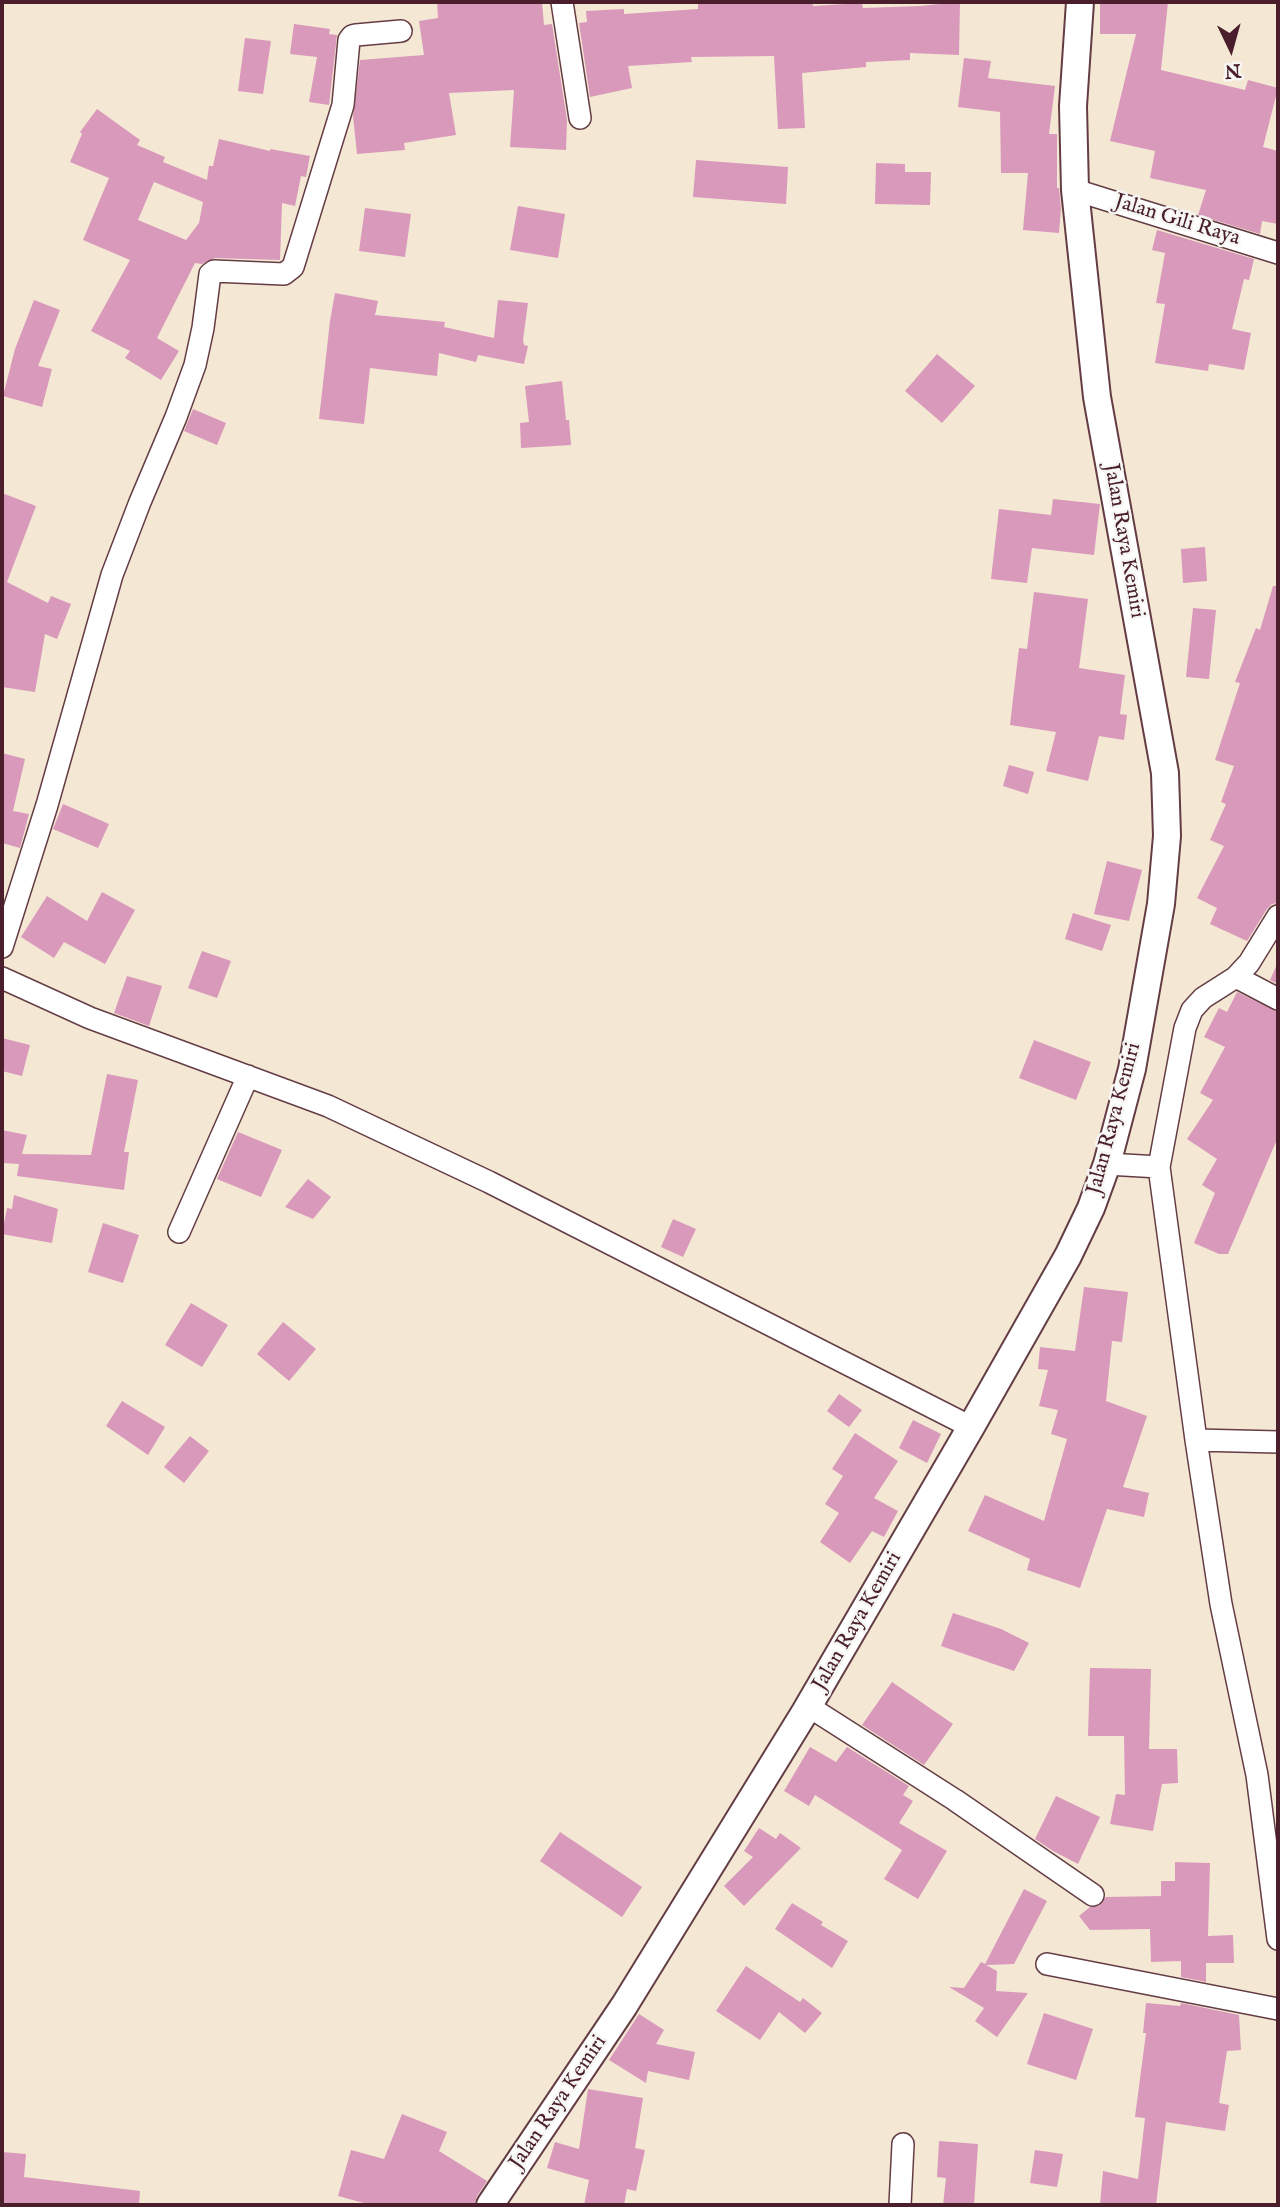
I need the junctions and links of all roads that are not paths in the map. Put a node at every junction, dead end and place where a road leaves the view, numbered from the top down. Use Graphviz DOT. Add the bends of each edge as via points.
graph roads {
  1 [pos="562,2"];
  2 [pos="1080,2"];
  3 [pos="401,31"];
  4 [pos="580,118"];
  5 [pos="1075,190"];
  6 [pos="1278,253"];
  7 [pos="1278,916"];
  8 [pos="2,947"];
  9 [pos="1236,977"];
  10 [pos="2,978"];
  11 [pos="1278,999"];
  12 [pos="247,1076"];
  13 [pos="1107,1164"];
  14 [pos="1148,1166"];
  15 [pos="178,1231"];
  16 [pos="971,1427"];
  17 [pos="1196,1440"];
  18 [pos="1278,1443"];
  19 [pos="808,1706"];
  20 [pos="1268,1775"];
  21 [pos="1093,1895"];
  22 [pos="1278,1939"];
  23 [pos="1046,1964"];
  24 [pos="1278,2009"];
  25 [pos="903,2144"];
  26 [pos="490,2205"];
  27 [pos="900,2205"];
  1 -- 4 [label="street"];
  2 -- 5 [label="street, Jalan Raya Kemiri" via="1073,106"];
  3 -- 8 [label="street" via="356,35 349,40 341,113 290,271 210,274 195,365 112,575"];
  5 -- 6 [label="street, Jalan Gili Raya"];
  5 -- 13 [label="street, Jalan Raya Kemiri" via="1097,397 1165,773 1167,836 1161,904 1132,1069"];
  7 -- 9 [label="street" via="1250,963"];
  9 -- 11 [label="street"];
  9 -- 14 [label="street" via="1192,1010"];
  10 -- 12 [label="street" via="90,1018"];
  12 -- 15 [label="street"];
  12 -- 16 [label="street" via="328,1106 489,1182"];
  13 -- 14 [label="street"];
  13 -- 16 [label="street, Jalan Raya Kemiri" via="1068,1256"];
  14 -- 17 [label="street"];
  16 -- 19 [label="street, Jalan Raya Kemiri"];
  17 -- 18 [label="street"];
  17 -- 20 [label="street" via="1221,1604"];
  19 -- 21 [label="street"];
  19 -- 26 [label="street, Jalan Raya Kemiri" via="624,2006"];
  20 -- 22 [label="street"];
  23 -- 24 [label="street"];
  25 -- 27 [label="street"];
}
